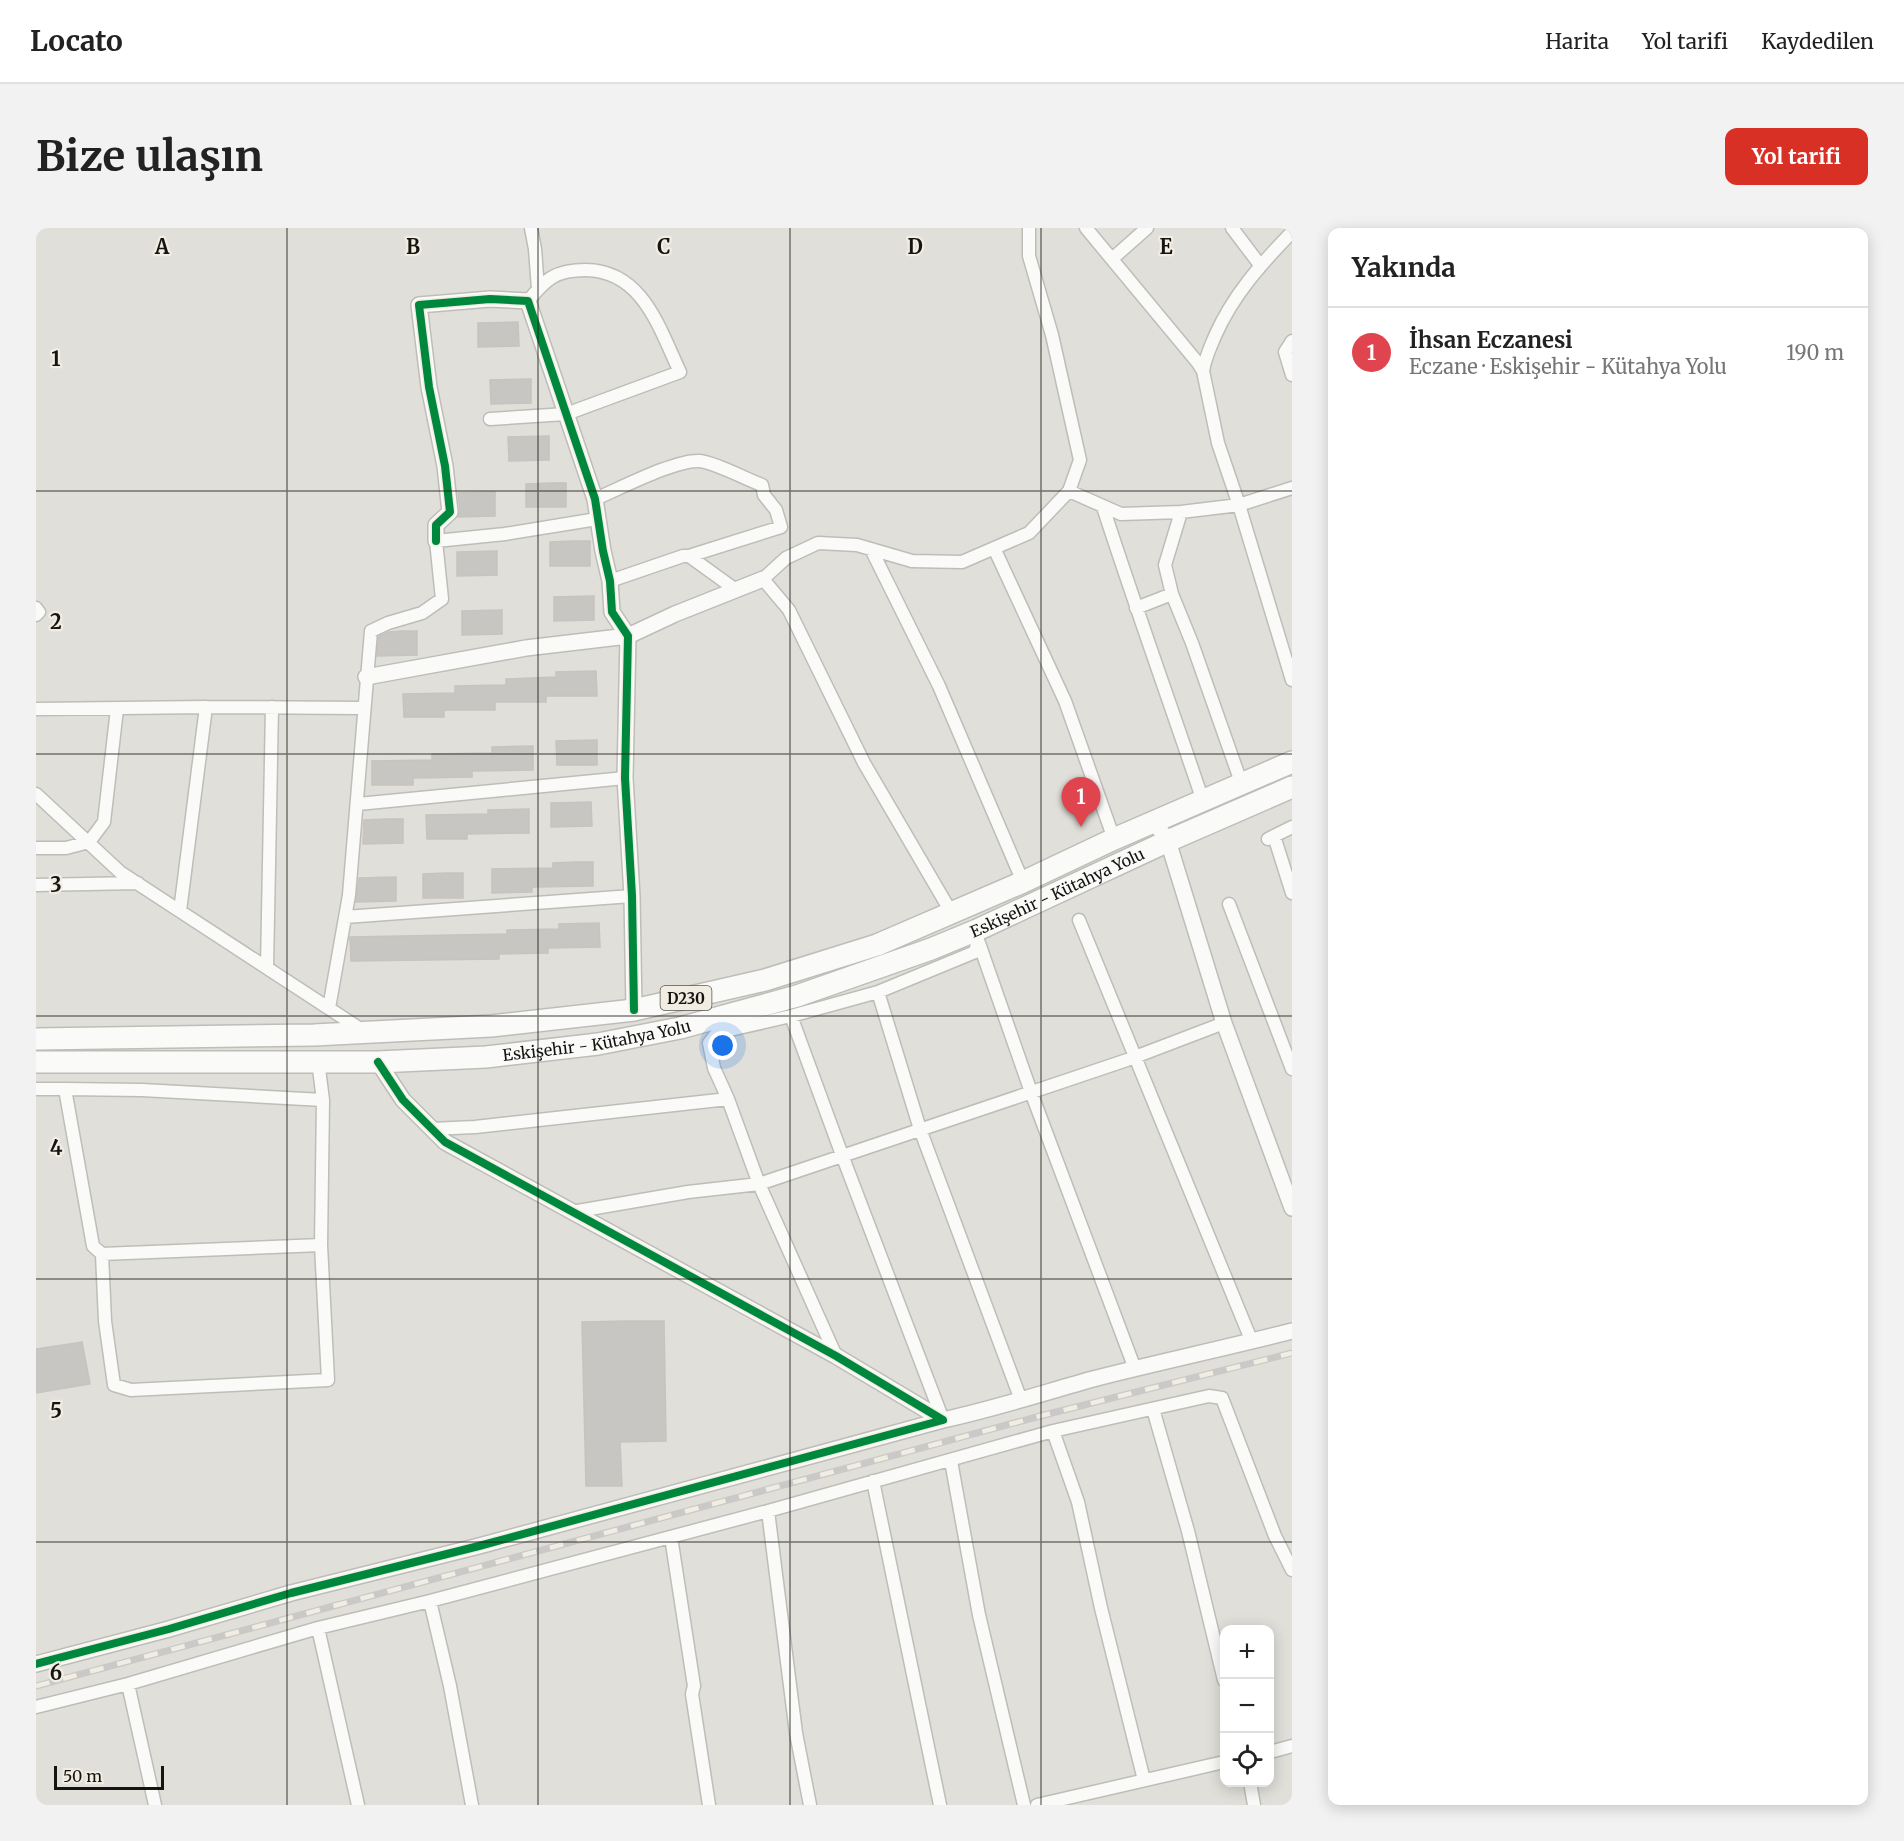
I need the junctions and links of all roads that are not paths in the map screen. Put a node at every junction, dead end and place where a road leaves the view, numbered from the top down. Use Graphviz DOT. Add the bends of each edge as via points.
graph roads {
  1 [pos="531,228"];
  2 [pos="1029,228"];
  3 [pos="1086,228"];
  4 [pos="1147,228"];
  5 [pos="1232,228"];
  6 [pos="1292,232"];
  7 [pos="1112,259"];
  8 [pos="1260,265"];
  9 [pos="533,296"];
  10 [pos="1292,341"];
  11 [pos="1203,371"];
  12 [pos="1292,375"];
  13 [pos="566,414"];
  14 [pos="490,419"];
  15 [pos="1292,488"];
  16 [pos="1069,491"];
  17 [pos="595,499"];
  18 [pos="1239,505"];
  19 [pos="1103,507"];
  20 [pos="1181,513"];
  21 [pos="597,519"];
  22 [pos="436,541"];
  23 [pos="994,548"];
  24 [pos="871,549"];
  25 [pos="689,556"];
  26 [pos="763,579"];
  27 [pos="610,581"];
  28 [pos="736,590"];
  29 [pos="1172,594"];
  30 [pos="36,608"];
  31 [pos="1136,608"];
  32 [pos="36,615"];
  33 [pos="628,636"];
  34 [pos="366,677"];
  35 [pos="1292,681"];
  36 [pos="206,707"];
  37 [pos="272,707"];
  38 [pos="364,708"];
  39 [pos="117,709"];
  40 [pos="36,710"];
  41 [pos="1292,762"];
  42 [pos="625,778"];
  43 [pos="1242,785"];
  44 [pos="1292,787"];
  45 [pos="36,794"];
  46 [pos="1203,801"];
  47 [pos="358,804"];
  48 [pos="1155,823"];
  49 [pos="1292,827"];
  50 [pos="1114,839"];
  51 [pos="1168,841"];
  52 [pos="88,842"];
  53 [pos="36,848"];
  54 [pos="1023,882"];
  55 [pos="138,884"];
  56 [pos="36,885"];
  57 [pos="1292,893"];
  58 [pos="632,896"];
  59 [pos="1228,904"];
  60 [pos="180,911"];
  61 [pos="951,912"];
  62 [pos="345,917"];
  63 [pos="1079,920"];
  64 [pos="978,937"];
  65 [pos="267,968"];
  66 [pos="878,992"];
  67 [pos="329,1008"];
  68 [pos="634,1010"];
  69 [pos="791,1016"];
  70 [pos="1224,1023"];
  71 [pos="366,1032"];
  72 [pos="36,1039"];
  73 [pos="1135,1057"];
  74 [pos="318,1061"];
  75 [pos="36,1062"];
  76 [pos="378,1062"];
  77 [pos="1292,1069"];
  78 [pos="36,1089"];
  79 [pos="64,1089"];
  80 [pos="1031,1092"];
  81 [pos="728,1099"];
  82 [pos="323,1100"];
  83 [pos="431,1128"];
  84 [pos="920,1129"];
  85 [pos="842,1155"];
  86 [pos="759,1184"];
  87 [pos="1291,1202"];
  88 [pos="572,1212"];
  89 [pos="321,1245"];
  90 [pos="102,1254"];
  91 [pos="1292,1331"];
  92 [pos="1252,1341"];
  93 [pos="836,1356"];
  94 [pos="1136,1369"];
  95 [pos="1021,1400"];
  96 [pos="1153,1409"];
  97 [pos="943,1420"];
  98 [pos="1053,1431"];
  99 [pos="951,1461"];
  100 [pos="873,1481"];
  101 [pos="768,1512"];
  102 [pos="671,1537"];
  103 [pos="1292,1570"];
  104 [pos="430,1601"];
  105 [pos="318,1628"];
  106 [pos="36,1664"];
  107 [pos="1224,1679"];
  108 [pos="128,1684"];
  109 [pos="36,1707"];
  110 [pos="1292,1746"];
  111 [pos="1274,1751"];
  112 [pos="1220,1763"];
  113 [pos="1144,1780"];
  114 [pos="1251,1787"];
  115 [pos="155,1805"];
  116 [pos="358,1805"];
  117 [pos="472,1805"];
  118 [pos="709,1805"];
  119 [pos="810,1805"];
  120 [pos="940,1805"];
  121 [pos="1024,1805"];
  122 [pos="1037,1805"];
  123 [pos="1254,1805"];
  1 -- 9 [label="street" via="535,249"];
  2 -- 16 [label="street" via="1029,256 1052,335 1080,460"];
  3 -- 7 [label="street"];
  4 -- 7 [label="street"];
  5 -- 8 [label="street"];
  6 -- 8 [label="street"];
  7 -- 11 [label="street"];
  8 -- 11 [label="street" via="1220,324 1204,359"];
  9 -- 13 [label="street"];
  9 -- 13 [label="street" via="544,281 568,270 601,271 624,281 643,298 680,372"];
  9 -- 22 [label="street" via="419,305 429,387 449,488 450,512 436,525"];
  10 -- 12 [label="street" via="1285,352"];
  11 -- 18 [label="street" via="1218,443"];
  13 -- 14 [label="street"];
  13 -- 17 [label="street"];
  15 -- 18 [label="street"];
  16 -- 19 [label="street"];
  16 -- 23 [label="street" via="1029,533"];
  17 -- 21 [label="street"];
  17 -- 25 [label="street" via="669,467 697,461 762,485 781,527"];
  18 -- 20 [label="street"];
  18 -- 35 [label="street"];
  19 -- 20 [label="street" via="1121,514"];
  19 -- 31 [label="street"];
  20 -- 29 [label="street" via="1166,565"];
  21 -- 22 [label="street"];
  21 -- 27 [label="street"];
  22 -- 34 [label="street" via="441,599 422,613 371,631"];
  23 -- 24 [label="street" via="962,562 912,561"];
  23 -- 50 [label="street" via="1065,701"];
  24 -- 26 [label="street" via="818,543 786,558"];
  24 -- 54 [label="street" via="939,686"];
  25 -- 27 [label="street"];
  25 -- 28 [label="street"];
  26 -- 28 [label="street"];
  26 -- 61 [label="street" via="789,610 864,763"];
  27 -- 33 [label="street" via="612,612"];
  28 -- 33 [label="street"];
  29 -- 31 [label="street"];
  29 -- 43 [label="street"];
  30 -- 32 [label="street"];
  31 -- 46 [label="street"];
  33 -- 34 [label="street" via="526,648"];
  33 -- 42 [label="street"];
  34 -- 38 [label="street"];
  36 -- 37 [label="street"];
  36 -- 39 [label="street"];
  36 -- 60 [label="street"];
  37 -- 38 [label="street"];
  37 -- 65 [label="street"];
  38 -- 47 [label="street"];
  39 -- 40 [label="street"];
  39 -- 52 [label="street" via="104,822"];
  41 -- 43 [label="highway, Eskişehir - Kütahya Yolu / D230"];
  42 -- 47 [label="street"];
  42 -- 58 [label="street"];
  43 -- 46 [label="highway, Eskişehir - Kütahya Yolu / D230"];
  44 -- 51 [label="highway, Eskişehir - Kütahya Yolu / D230"];
  45 -- 52 [label="street"];
  46 -- 48 [label="highway, Eskişehir - Kütahya Yolu / D230"];
  47 -- 62 [label="street"];
  48 -- 50 [label="highway, Eskişehir - Kütahya Yolu / D230"];
  48 -- 51 [label="street"];
  49 -- 57 [label="street" via="1271,838"];
  50 -- 54 [label="highway, Eskişehir - Kütahya Yolu / D230"];
  51 -- 64 [label="highway, Eskişehir - Kütahya Yolu / D230"];
  51 -- 70 [label="street"];
  52 -- 53 [label="street" via="66,848"];
  52 -- 55 [label="street"];
  54 -- 61 [label="highway, Eskişehir - Kütahya Yolu / D230"];
  55 -- 56 [label="street"];
  55 -- 60 [label="street"];
  58 -- 62 [label="street"];
  58 -- 68 [label="street"];
  59 -- 77 [label="street"];
  60 -- 65 [label="street"];
  61 -- 68 [label="highway, Eskişehir - Kütahya Yolu / D230" via="877,945 765,980"];
  62 -- 67 [label="street"];
  63 -- 73 [label="street"];
  64 -- 66 [label="street" via="975,952"];
  64 -- 76 [label="highway, Eskişehir - Kütahya Yolu / D230" via="680,1029 598,1044 486,1057"];
  64 -- 80 [label="street"];
  65 -- 67 [label="street"];
  66 -- 69 [label="street"];
  66 -- 84 [label="street"];
  67 -- 71 [label="street"];
  68 -- 71 [label="highway, Eskişehir - Kütahya Yolu / D230" via="491,1026"];
  69 -- 81 [label="street" via="717,1033 709,1043 714,1068"];
  69 -- 85 [label="street"];
  70 -- 73 [label="street"];
  70 -- 87 [label="street"];
  71 -- 72 [label="highway, Eskişehir - Kütahya Yolu / D230"];
  73 -- 80 [label="street"];
  73 -- 92 [label="street"];
  74 -- 75 [label="highway, Eskişehir - Kütahya Yolu / D230"];
  74 -- 76 [label="highway, Eskişehir - Kütahya Yolu / D230"];
  74 -- 82 [label="street"];
  76 -- 83 [label="street" via="403,1100"];
  78 -- 79 [label="street"];
  79 -- 82 [label="street"];
  79 -- 90 [label="street" via="93,1246"];
  80 -- 84 [label="street"];
  80 -- 94 [label="street"];
  81 -- 83 [label="street" via="475,1127"];
  81 -- 86 [label="street"];
  82 -- 89 [label="street"];
  83 -- 88 [label="street" via="445,1142"];
  84 -- 85 [label="street"];
  84 -- 95 [label="street"];
  85 -- 86 [label="street"];
  85 -- 97 [label="street"];
  86 -- 88 [label="street"];
  86 -- 93 [label="street"];
  88 -- 93 [label="street"];
  89 -- 90 [label="street"];
  89 -- 90 [label="street" via="328,1380 131,1390 114,1385 105,1321"];
  91 -- 92 [label="street"];
  92 -- 94 [label="street"];
  93 -- 97 [label="street"];
  94 -- 95 [label="street"];
  95 -- 97 [label="street"];
  96 -- 98 [label="street"];
  96 -- 103 [label="street" via="1209,1396 1222,1398"];
  96 -- 107 [label="street"];
  97 -- 106 [label="street"];
  98 -- 99 [label="street"];
  98 -- 113 [label="street" via="1078,1502"];
  99 -- 100 [label="street"];
  99 -- 121 [label="street" via="979,1615"];
  100 -- 101 [label="street"];
  100 -- 120 [label="street"];
  101 -- 102 [label="street"];
  101 -- 119 [label="street" via="796,1733"];
  102 -- 104 [label="street"];
  102 -- 118 [label="street"];
  104 -- 105 [label="street"];
  104 -- 117 [label="street"];
  105 -- 108 [label="street"];
  105 -- 116 [label="street"];
  108 -- 109 [label="street"];
  108 -- 115 [label="street"];
  110 -- 111 [label="street"];
  112 -- 113 [label="street"];
  113 -- 122 [label="street"];
  114 -- 123 [label="street"];
}
